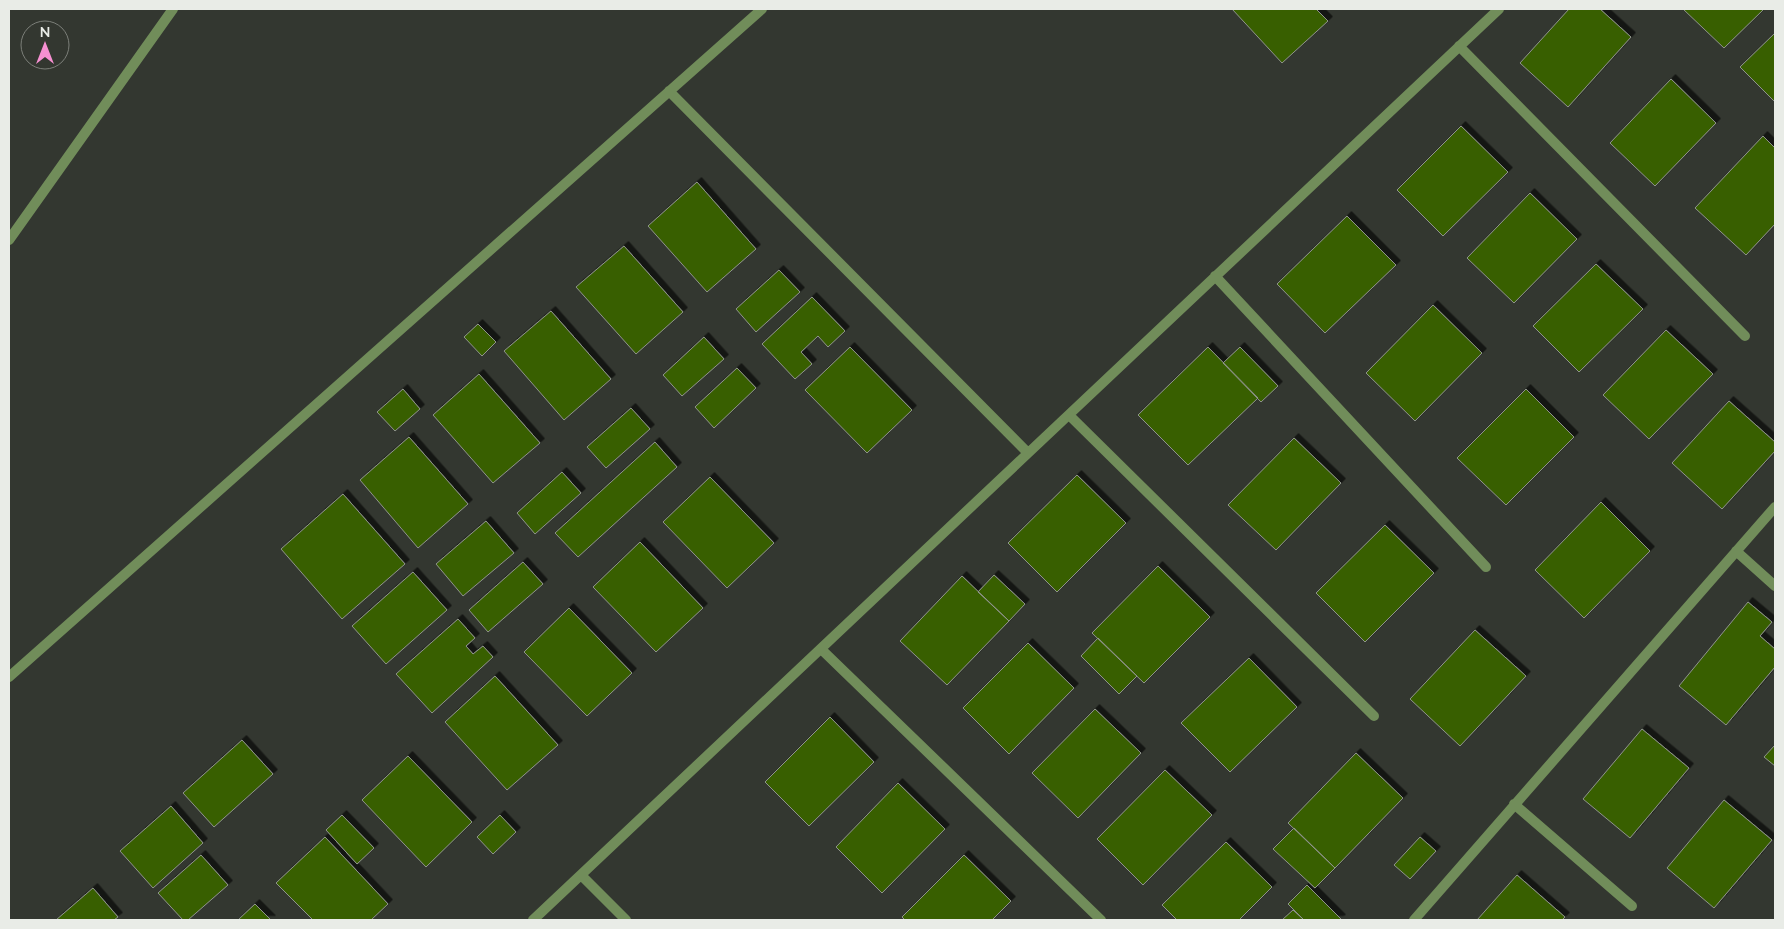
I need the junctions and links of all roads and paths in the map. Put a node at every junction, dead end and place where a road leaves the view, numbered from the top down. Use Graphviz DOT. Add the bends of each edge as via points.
graph roads {
  1 [pos="173,9"];
  2 [pos="762,9"];
  3 [pos="1499,9"];
  4 [pos="1459,46"];
  5 [pos="669,91"];
  6 [pos="9,240"];
  7 [pos="1215,276"];
  8 [pos="1745,336"];
  9 [pos="1069,415"];
  10 [pos="1028,453"];
  11 [pos="1775,507"];
  12 [pos="1736,551"];
  13 [pos="1486,567"];
  14 [pos="1775,586"];
  15 [pos="821,649"];
  16 [pos="9,677"];
  17 [pos="1374,716"];
  18 [pos="1514,804"];
  19 [pos="581,875"];
  20 [pos="1632,906"];
  21 [pos="533,920"];
  22 [pos="626,920"];
  23 [pos="1101,920"];
  24 [pos="1414,920"];
  1 -- 6 [label="street"];
  2 -- 5 [label="street"];
  3 -- 4 [label="street"];
  4 -- 7 [label="street"];
  4 -- 8 [label="street"];
  5 -- 10 [label="street"];
  5 -- 16 [label="street"];
  7 -- 9 [label="street"];
  7 -- 13 [label="street"];
  9 -- 10 [label="street"];
  9 -- 17 [label="street"];
  10 -- 15 [label="street"];
  11 -- 12 [label="street"];
  12 -- 14 [label="street"];
  12 -- 18 [label="street"];
  15 -- 19 [label="street"];
  15 -- 23 [label="street"];
  18 -- 20 [label="street"];
  18 -- 24 [label="street"];
  19 -- 21 [label="street"];
  19 -- 22 [label="street"];
}
